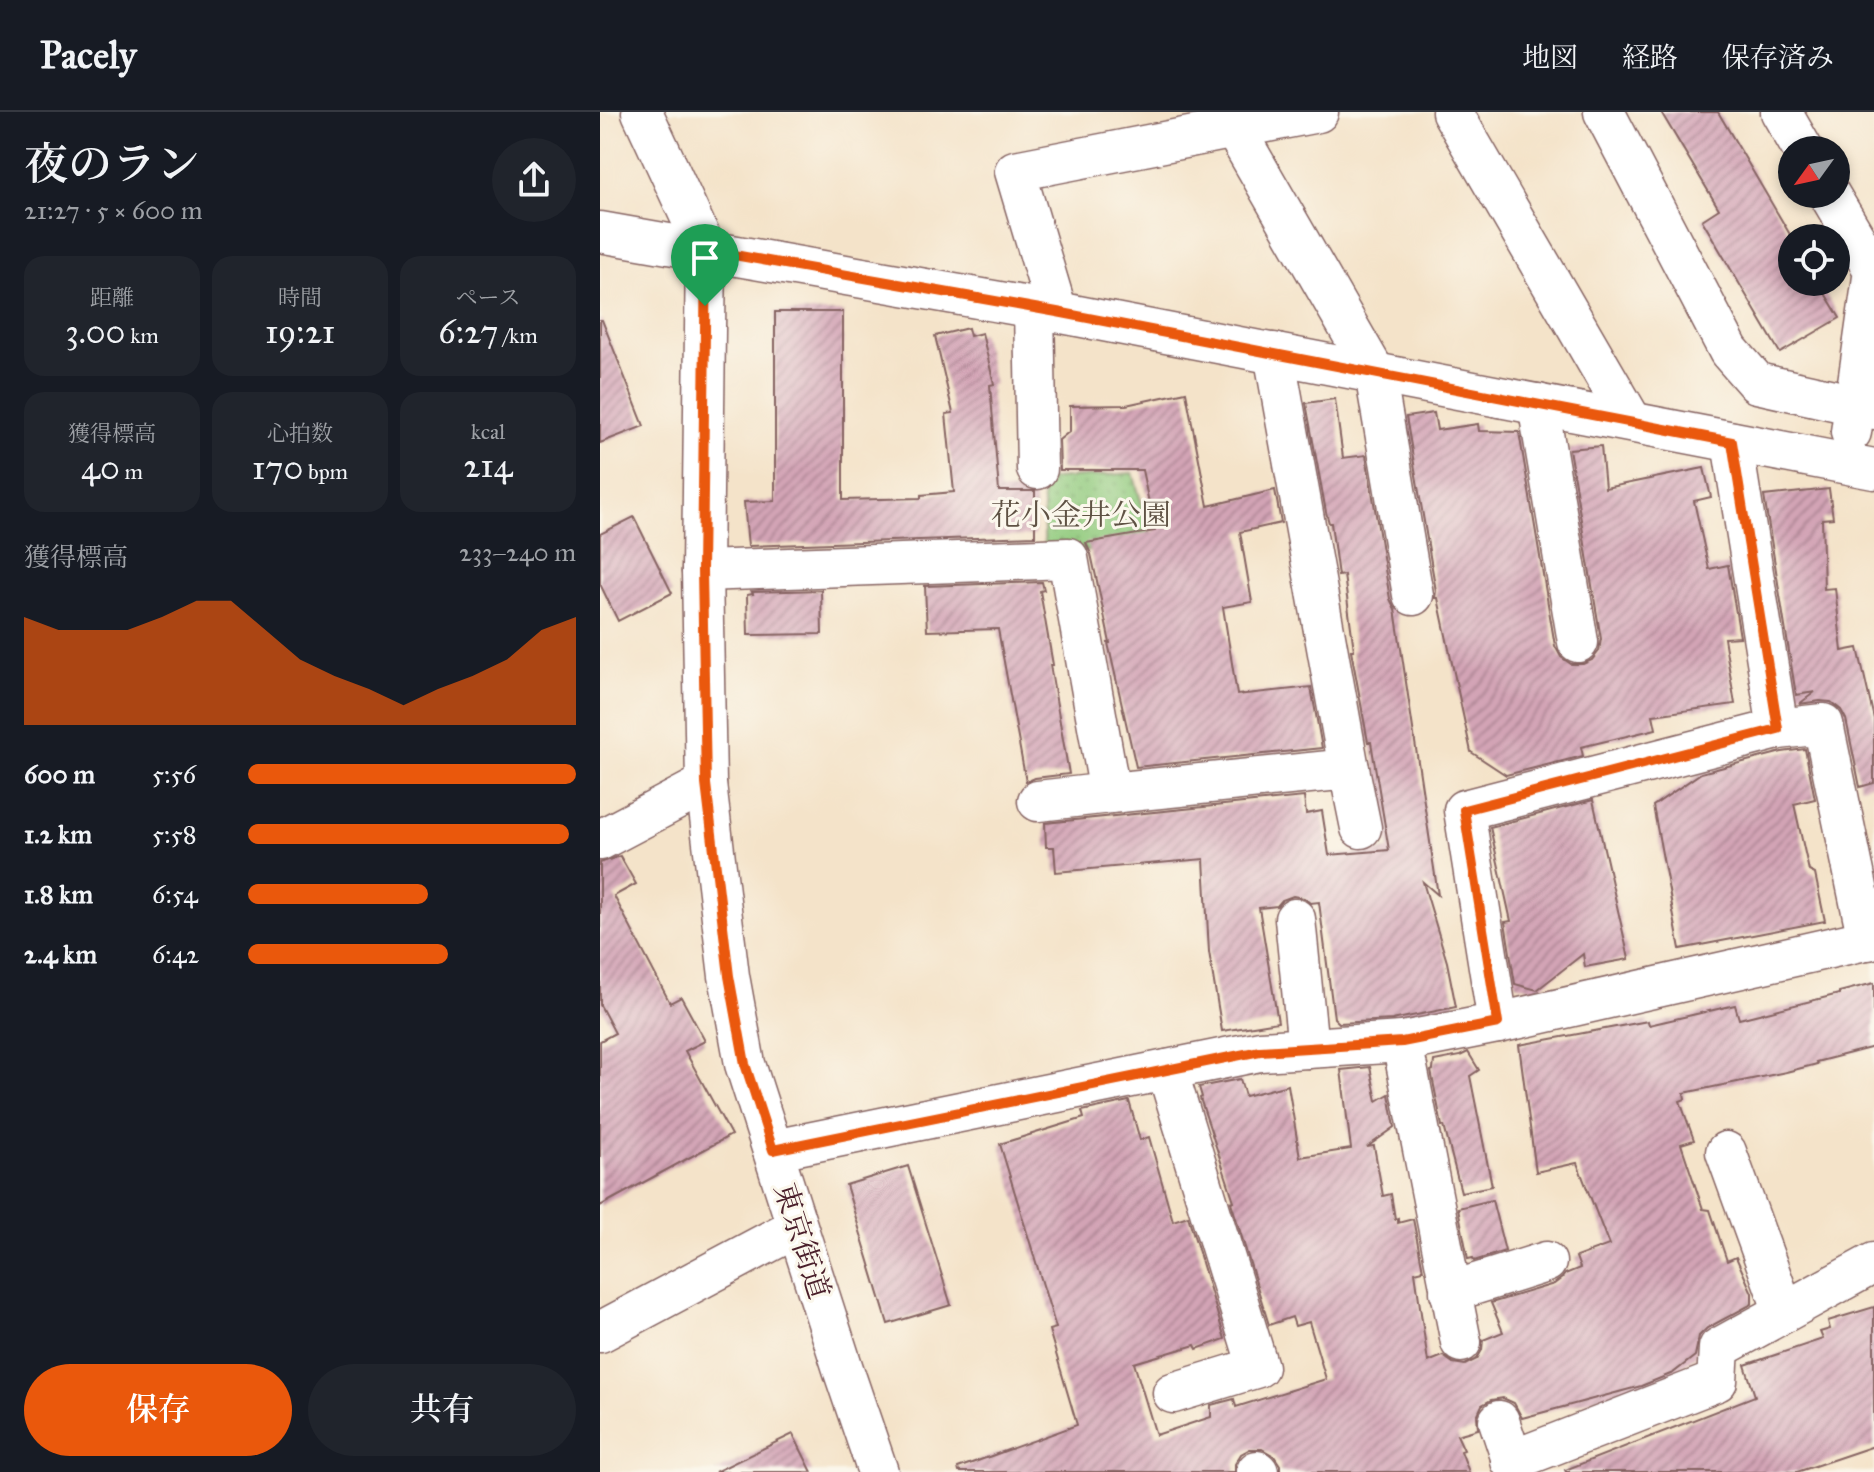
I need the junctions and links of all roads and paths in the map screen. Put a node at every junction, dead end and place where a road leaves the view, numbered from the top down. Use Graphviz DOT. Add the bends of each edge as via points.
graph roads {
  1 [pos="642,112"];
  2 [pos="1318,112"];
  3 [pos="1452,112"];
  4 [pos="1604,112"];
  5 [pos="1234,128"];
  6 [pos="1838,208"];
  7 [pos="600,232"];
  8 [pos="706,250"];
  9 [pos="1869,255"];
  10 [pos="1046,310"];
  11 [pos="1274,353"];
  12 [pos="1375,373"];
  13 [pos="1538,404"];
  14 [pos="1864,407"];
  15 [pos="1632,422"];
  16 [pos="1732,442"];
  17 [pos="1860,466"];
  18 [pos="1037,469"];
  19 [pos="702,571"];
  20 [pos="1413,595"];
  21 [pos="1578,642"];
  22 [pos="1778,729"];
  23 [pos="1349,769"];
  24 [pos="706,784"];
  25 [pos="1110,793"];
  26 [pos="1038,801"];
  27 [pos="1361,828"];
  28 [pos="600,840"];
  29 [pos="1295,919"];
  30 [pos="1871,939"];
  31 [pos="1498,1023"];
  32 [pos="1402,1042"];
  33 [pos="1308,1048"];
  34 [pos="1167,1070"];
  35 [pos="773,1150"];
  36 [pos="1726,1152"];
  37 [pos="797,1227"];
  38 [pos="1546,1262"];
  39 [pos="1874,1263"];
  40 [pos="1450,1292"];
  41 [pos="1784,1312"];
  42 [pos="600,1332"];
  43 [pos="1461,1342"];
  44 [pos="1173,1393"];
  45 [pos="1499,1421"];
  46 [pos="1513,1466"];
  47 [pos="878,1472"];
  1 -- 8 [label="street, 東京街道"];
  2 -- 5 [label="street"];
  3 -- 15 [label="street"];
  4 -- 14 [label="street" via="1729,351 1757,383"];
  5 -- 10 [label="street" via="1015,171"];
  5 -- 12 [label="street"];
  6 -- 9 [label="street"];
  7 -- 8 [label="street"];
  8 -- 10 [label="street"];
  8 -- 19 [label="street, 東京街道"];
  9 -- 14 [label="street"];
  10 -- 11 [label="street"];
  10 -- 18 [label="street"];
  11 -- 12 [label="street"];
  11 -- 23 [label="street"];
  12 -- 13 [label="street"];
  12 -- 20 [label="street"];
  13 -- 15 [label="street"];
  13 -- 21 [label="street"];
  14 -- 17 [label="street"];
  15 -- 16 [label="street"];
  16 -- 17 [label="street"];
  16 -- 22 [label="street"];
  19 -- 24 [label="street, 東京街道"];
  19 -- 25 [label="street" via="1068,558"];
  22 -- 30 [label="street" via="1823,724"];
  22 -- 31 [label="street" via="1464,810"];
  23 -- 25 [label="street"];
  23 -- 27 [label="street"];
  24 -- 28 [label="street"];
  24 -- 35 [label="street, 東京街道" via="745,1064"];
  25 -- 26 [label="street"];
  29 -- 33 [label="street"];
  30 -- 31 [label="street"];
  31 -- 32 [label="street"];
  32 -- 33 [label="street"];
  32 -- 40 [label="street"];
  33 -- 34 [label="street" via="1260,1051"];
  34 -- 35 [label="street"];
  34 -- 44 [label="street" via="1258,1367"];
  35 -- 37 [label="street, 東京街道"];
  36 -- 41 [label="street"];
  37 -- 42 [label="street"];
  37 -- 47 [label="street, 東京街道"];
  38 -- 40 [label="street"];
  39 -- 41 [label="street"];
  40 -- 43 [label="street"];
  41 -- 46 [label="street" via="1719,1348 1717,1381"];
  45 -- 46 [label="street"];
}
